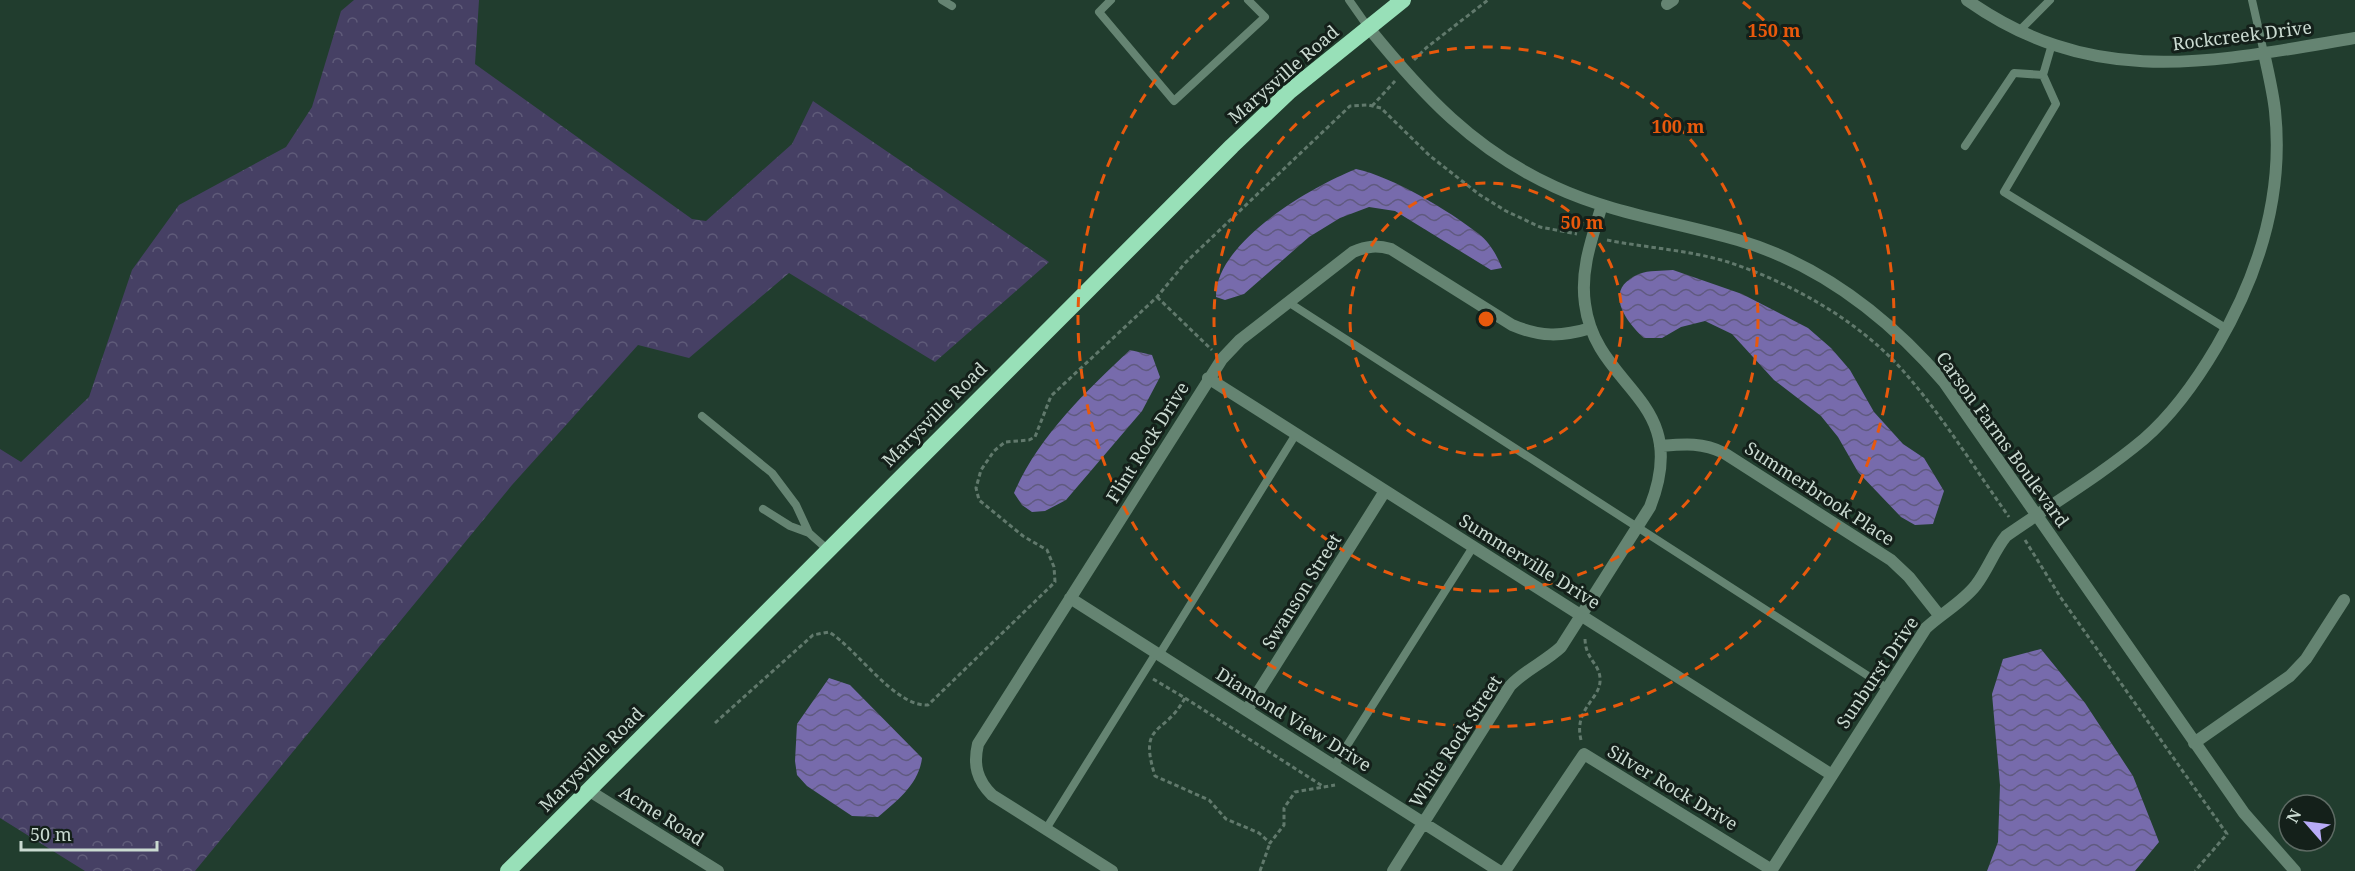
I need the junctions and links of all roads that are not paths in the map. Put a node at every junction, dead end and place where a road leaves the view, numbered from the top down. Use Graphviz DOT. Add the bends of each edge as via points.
graph roads {
  1 [pos="942,0"];
  2 [pos="1111,0"];
  3 [pos="1248,0"];
  4 [pos="1349,0"];
  5 [pos="1402,0"];
  6 [pos="2050,0"];
  7 [pos="2252,0"];
  8 [pos="1975,2"];
  9 [pos="952,6"];
  10 [pos="1368,27"];
  11 [pos="2019,31"];
  12 [pos="2355,38"];
  13 [pos="2052,44"];
  14 [pos="2264,53"];
  15 [pos="2043,75"];
  16 [pos="1965,146"];
  17 [pos="1602,205"];
  18 [pos="1288,302"];
  19 [pos="1591,328"];
  20 [pos="2227,330"];
  21 [pos="1208,378"];
  22 [pos="702,416"];
  23 [pos="1296,434"];
  24 [pos="1660,446"];
  25 [pos="1385,491"];
  26 [pos="763,509"];
  27 [pos="2037,516"];
  28 [pos="1638,526"];
  29 [pos="809,533"];
  30 [pos="1473,547"];
  31 [pos="827,549"];
  32 [pos="1070,598"];
  33 [pos="2343,600"];
  34 [pos="1939,615"];
  35 [pos="1582,616"];
  36 [pos="1158,654"];
  37 [pos="1887,688"];
  38 [pos="1246,710"];
  39 [pos="2194,743"];
  40 [pos="1334,766"];
  41 [pos="1832,775"];
  42 [pos="588,790"];
  43 [pos="1423,823"];
  44 [pos="1046,829"];
  45 [pos="1771,870"];
  46 [pos="508,871"];
  47 [pos="718,871"];
  48 [pos="1112,871"];
  49 [pos="1393,871"];
  50 [pos="1499,871"];
  51 [pos="1504,871"];
  52 [pos="2295,871"];
  1 -- 9 [label="lane"];
  2 -- 3 [label="lane" via="1099,12 1174,101 1265,17"];
  4 -- 10 [label="lane"];
  5 -- 10 [label="highway, Marysville Road"];
  6 -- 11 [label="lane"];
  7 -- 14 [label="lane"];
  8 -- 11 [label="street, Rockcreek Drive"];
  10 -- 17 [label="street, Carson Farms Boulevard" via="1448,117 1481,145 1556,188"];
  10 -- 31 [label="highway, Marysville Road" via="1290,91 1232,146"];
  11 -- 13 [label="street, Rockcreek Drive"];
  12 -- 14 [label="street, Rockcreek Drive"];
  13 -- 14 [label="street, Rockcreek Drive" via="2108,59 2148,63"];
  13 -- 15 [label="lane"];
  14 -- 20 [label="street, Sunburst Drive" via="2275,112 2273,199 2255,269"];
  15 -- 16 [label="lane" via="2014,73"];
  15 -- 20 [label="lane" via="2056,104 2004,192"];
  17 -- 19 [label="street, White Rock Street" via="1583,283"];
  17 -- 27 [label="street, Carson Farms Boulevard" via="1739,240 1780,255 1850,293 1892,327 1944,382"];
  18 -- 19 [label="street, Flint Rock Drive" via="1353,252 1379,246 1391,249 1530,333 1568,335"];
  18 -- 21 [label="street, Flint Rock Drive" via="1239,340"];
  18 -- 28 [label="lane"];
  19 -- 24 [label="street, White Rock Street" via="1601,350 1654,420"];
  20 -- 27 [label="street, Sunburst Drive" via="2199,376 2146,437"];
  21 -- 23 [label="street, Summerville Drive"];
  21 -- 32 [label="street, Flint Rock Drive"];
  22 -- 29 [label="lane" via="772,473 796,505"];
  23 -- 25 [label="street, Summerville Drive"];
  23 -- 36 [label="lane"];
  24 -- 28 [label="street, White Rock Street" via="1657,489"];
  24 -- 34 [label="street, Summerbrook Place" via="1694,443 1724,453 1891,560"];
  25 -- 30 [label="street, Summerville Drive"];
  25 -- 38 [label="street, Swanson Street"];
  26 -- 29 [label="lane"];
  27 -- 34 [label="street, Sunburst Drive" via="2017,528 1996,549 1977,584"];
  27 -- 39 [label="street, Carson Farms Boulevard"];
  28 -- 35 [label="street, White Rock Street"];
  28 -- 37 [label="lane" via="1652,539"];
  29 -- 31 [label="lane"];
  30 -- 35 [label="street, Summerville Drive"];
  30 -- 40 [label="lane"];
  31 -- 42 [label="highway, Marysville Road"];
  32 -- 36 [label="street, Diamond View Drive"];
  32 -- 44 [label="street, Flint Rock Drive" via="978,744 975,758 976,773 983,786"];
  33 -- 39 [label="street" via="2306,659 2290,676"];
  34 -- 37 [label="street, Sunburst Drive" via="1926,628"];
  35 -- 41 [label="street, Summerville Drive"];
  35 -- 43 [label="street, White Rock Street" via="1561,647 1523,672 1510,686"];
  36 -- 38 [label="street, Diamond View Drive"];
  36 -- 44 [label="lane"];
  37 -- 41 [label="street, Sunburst Drive"];
  38 -- 40 [label="street, Diamond View Drive"];
  39 -- 52 [label="street, Carson Farms Boulevard" via="2244,813"];
  40 -- 43 [label="street, Diamond View Drive"];
  41 -- 45 [label="street, Sunburst Drive"];
  42 -- 46 [label="highway, Marysville Road"];
  42 -- 47 [label="street, Acme Road"];
  43 -- 49 [label="street, White Rock Street"];
  43 -- 50 [label="street, Diamond View Drive"];
  44 -- 48 [label="street, Flint Rock Drive"];
  45 -- 51 [label="street, Silver Rock Drive" via="1584,754"];
}
